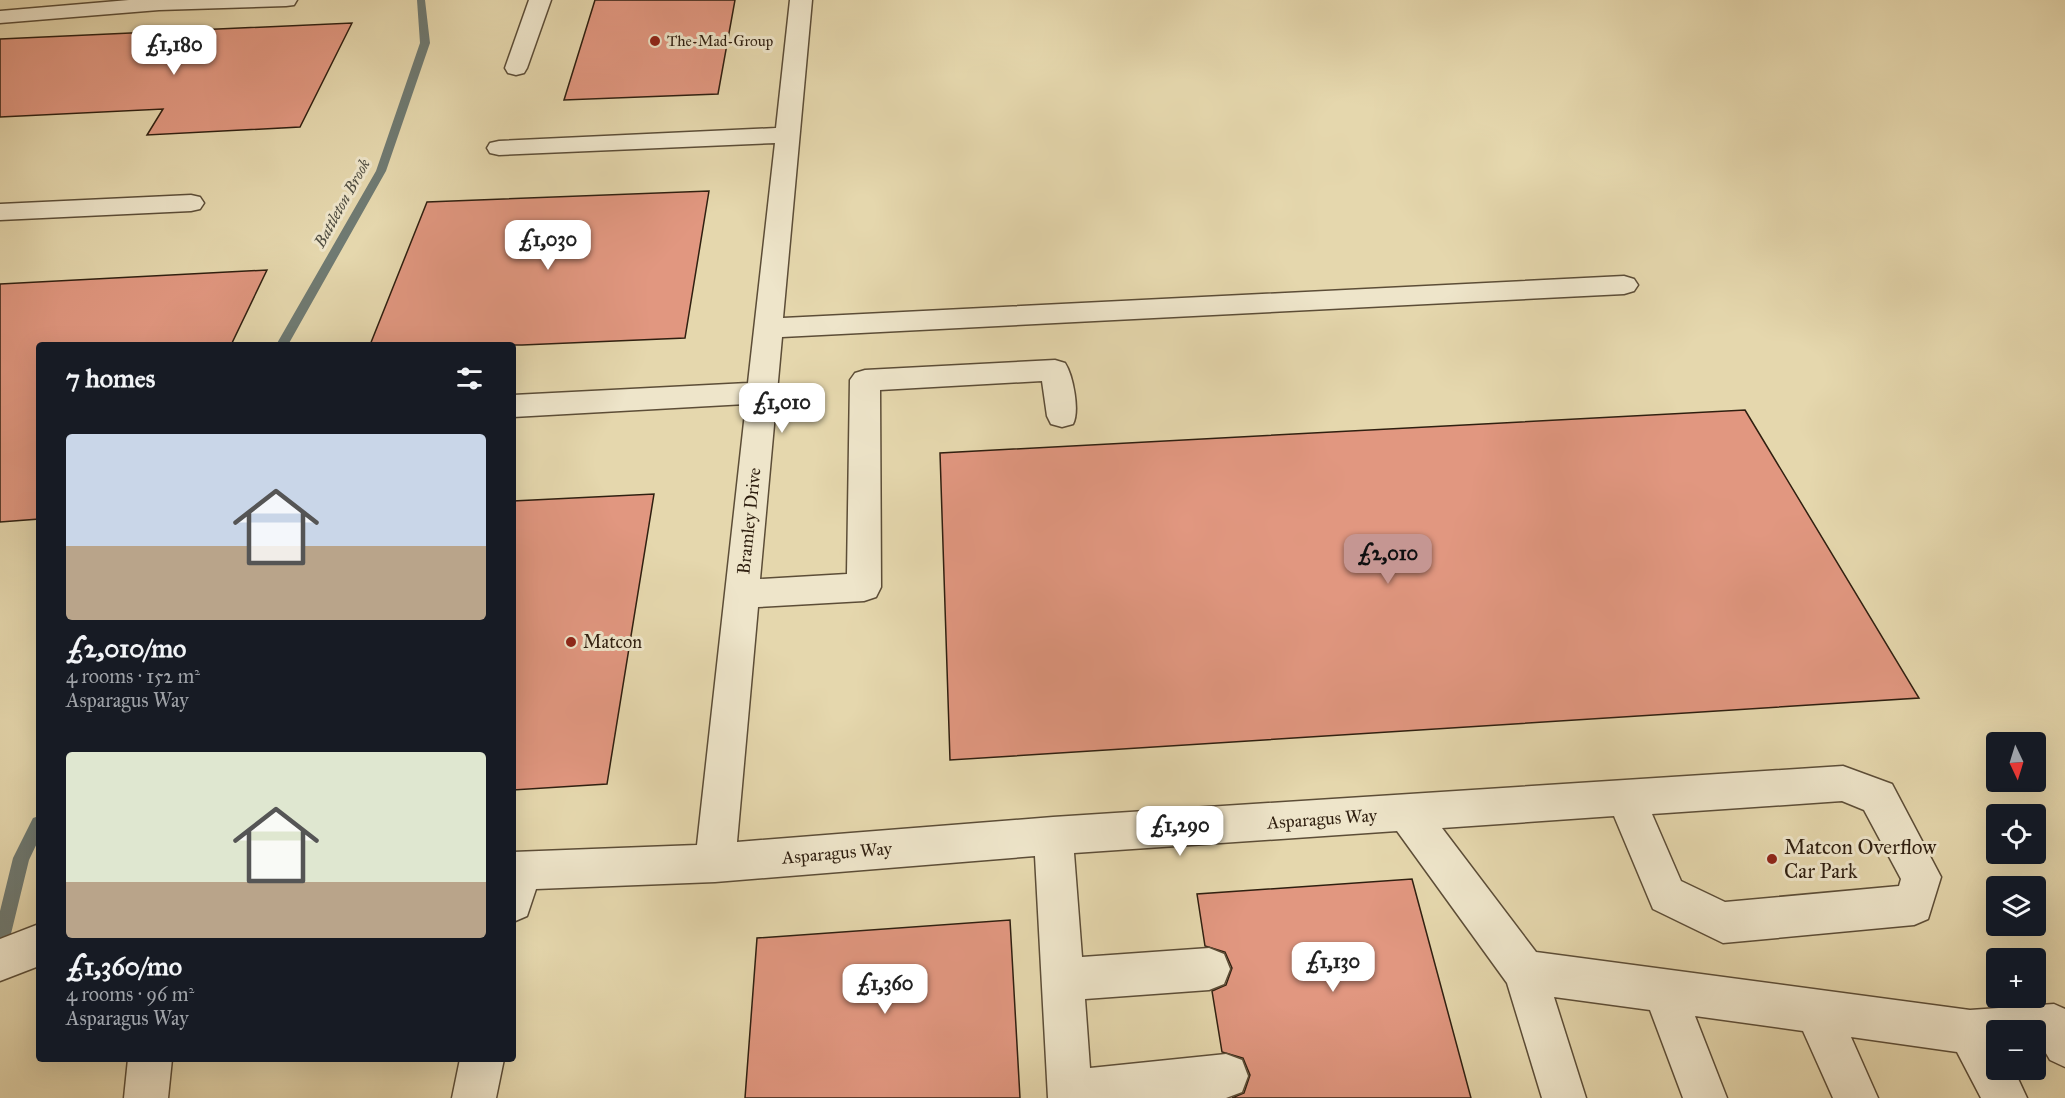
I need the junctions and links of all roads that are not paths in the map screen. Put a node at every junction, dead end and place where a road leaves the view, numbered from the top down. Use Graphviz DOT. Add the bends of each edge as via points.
graph roads {
  1 [pos="286,0"];
  2 [pos="540,0"];
  3 [pos="801,0"];
  4 [pos="161,2"];
  5 [pos="0,17"];
  6 [pos="516,68"];
  7 [pos="789,135"];
  8 [pos="499,148"];
  9 [pos="191,202"];
  10 [pos="0,212"];
  11 [pos="1624,285"];
  12 [pos="770,328"];
  13 [pos="761,393"];
  14 [pos="516,406"];
  15 [pos="1062,416"];
  16 [pos="742,594"];
  17 [pos="1626,798"];
  18 [pos="1407,813"];
  19 [pos="1053,836"];
  20 [pos="715,863"];
  21 [pos="516,881"];
  22 [pos="1209,969"];
  23 [pos="1525,972"];
  24 [pos="1062,980"];
  25 [pos="1664,990"];
  26 [pos="1816,1011"];
  27 [pos="1970,1032"];
  28 [pos="2065,1045"];
  29 [pos="150,1062"];
  30 [pos="481,1062"];
  31 [pos="1226,1076"];
  32 [pos="1070,1095"];
  33 [pos="146,1098"];
  34 [pos="474,1098"];
  35 [pos="1564,1098"];
  36 [pos="1705,1098"];
  37 [pos="1856,1098"];
  38 [pos="2005,1098"];
  1 -- 4 [label="street"];
  2 -- 6 [label="street"];
  3 -- 7 [label="street, Bramley Drive"];
  4 -- 5 [label="street"];
  7 -- 8 [label="street"];
  7 -- 12 [label="street, Bramley Drive"];
  9 -- 10 [label="street"];
  11 -- 12 [label="street"];
  12 -- 13 [label="street, Bramley Drive"];
  13 -- 14 [label="street"];
  13 -- 16 [label="street, Bramley Drive"];
  15 -- 16 [label="street" via="1055,370 865,380 864,587"];
  16 -- 20 [label="street, Bramley Drive"];
  17 -- 17 [label="street, Asparagus Way" via="1667,895 1723,923 1914,905 1921,877 1878,797 1843,783"];
  17 -- 18 [label="street, Asparagus Way"];
  18 -- 19 [label="street, Asparagus Way"];
  18 -- 23 [label="street"];
  19 -- 20 [label="street, Asparagus Way"];
  19 -- 24 [label="street"];
  20 -- 21 [label="street, Asparagus Way"];
  22 -- 24 [label="street"];
  23 -- 25 [label="street"];
  23 -- 35 [label="street"];
  24 -- 32 [label="street"];
  25 -- 26 [label="street"];
  25 -- 36 [label="street"];
  26 -- 27 [label="street"];
  26 -- 37 [label="street"];
  27 -- 28 [label="street" via="2054,1026"];
  27 -- 38 [label="street"];
  29 -- 33 [label="street"];
  30 -- 34 [label="street"];
  31 -- 32 [label="street"];
}
